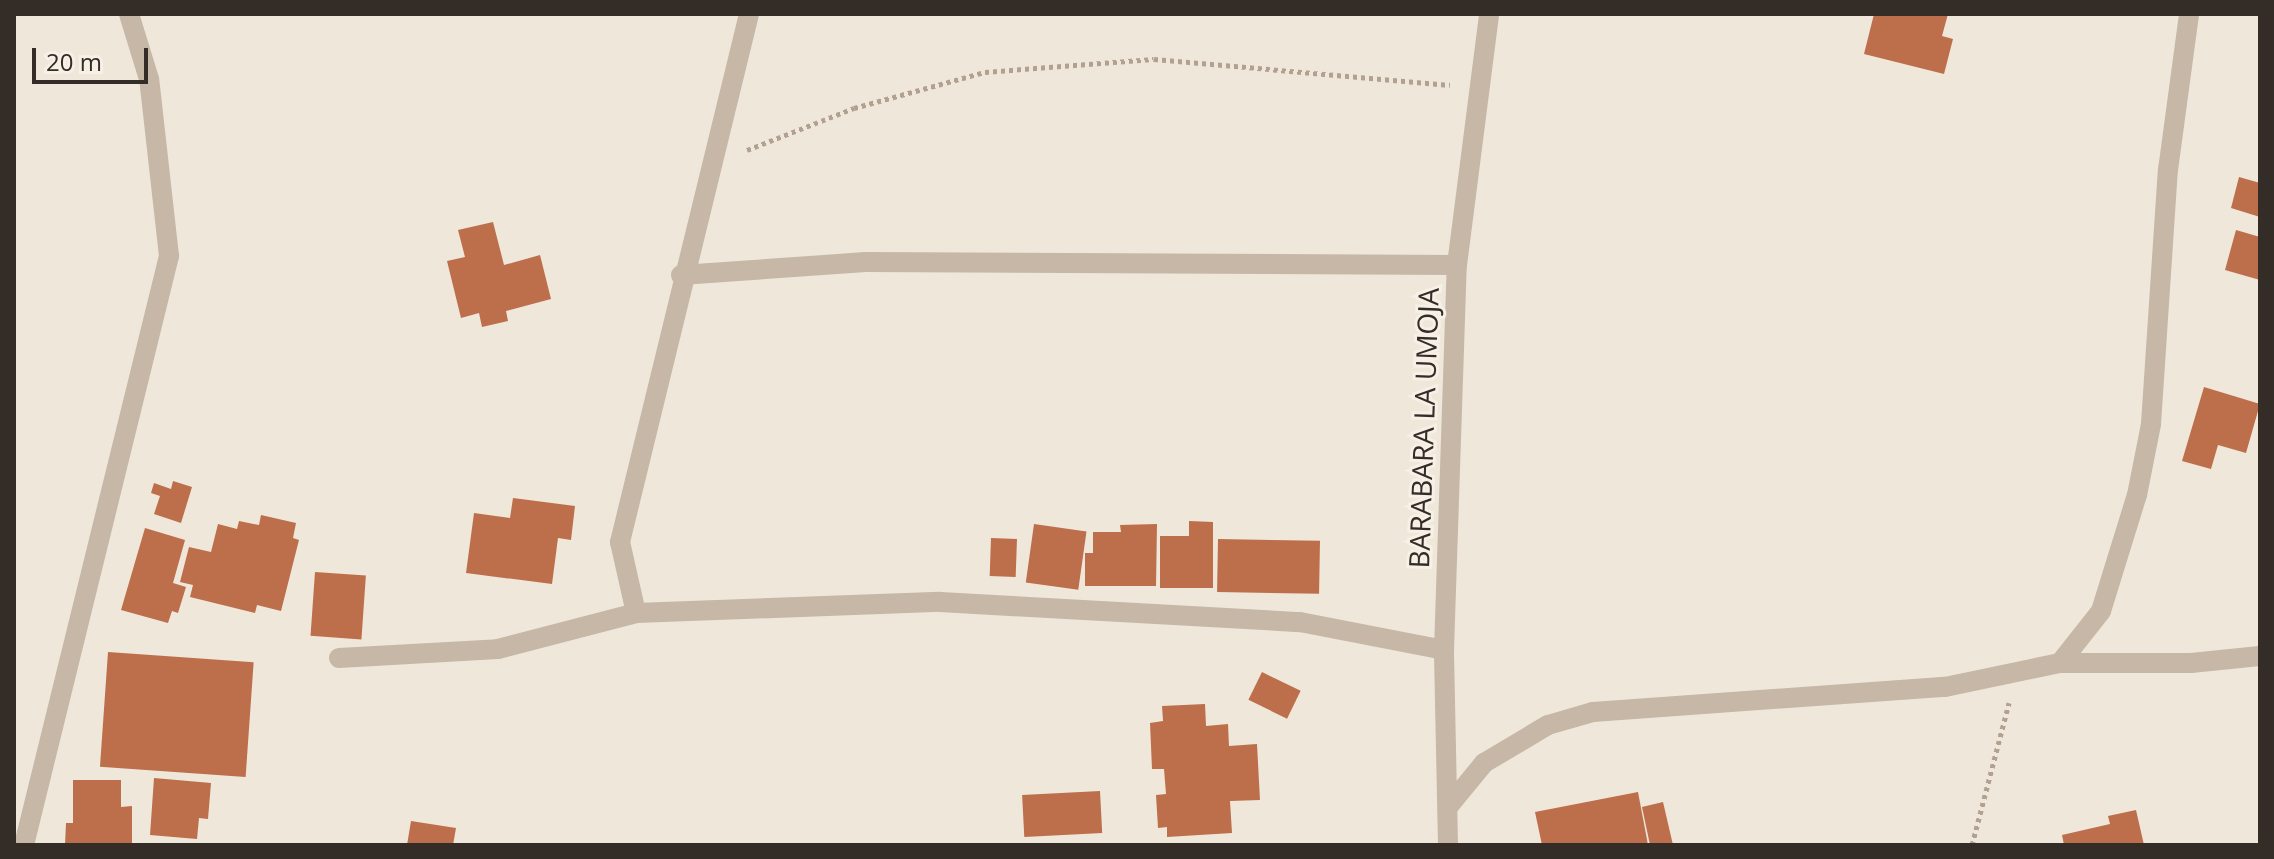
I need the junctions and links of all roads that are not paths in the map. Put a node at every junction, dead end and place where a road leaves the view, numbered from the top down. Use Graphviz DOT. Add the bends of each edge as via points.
graph roads {
  1 [pos="129,14"];
  2 [pos="749,14"];
  3 [pos="1489,14"];
  4 [pos="2189,14"];
  5 [pos="1457,265"];
  6 [pos="681,275"];
  7 [pos="636,613"];
  8 [pos="1444,650"];
  9 [pos="2260,656"];
  10 [pos="339,658"];
  11 [pos="2060,663"];
  12 [pos="1448,807"];
  13 [pos="24,845"];
  14 [pos="1448,845"];
  1 -- 13 [label="street" via="149,79 169,256"];
  2 -- 6 [label="street"];
  3 -- 5 [label="street, BARABARA LA UMOJA"];
  4 -- 11 [label="street" via="2168,170 2151,424 2137,495 2101,611"];
  5 -- 6 [label="street" via="866,262"];
  5 -- 8 [label="street, BARABARA LA UMOJA"];
  6 -- 7 [label="street" via="620,542"];
  7 -- 8 [label="street" via="940,602 1300,622"];
  7 -- 10 [label="street" via="498,649"];
  8 -- 12 [label="street, BARABARA LA UMOJA"];
  9 -- 11 [label="street" via="2191,663"];
  11 -- 12 [label="street" via="1945,687 1593,712 1548,725 1484,763"];
  12 -- 14 [label="street, BARABARA LA UMOJA"];
}
